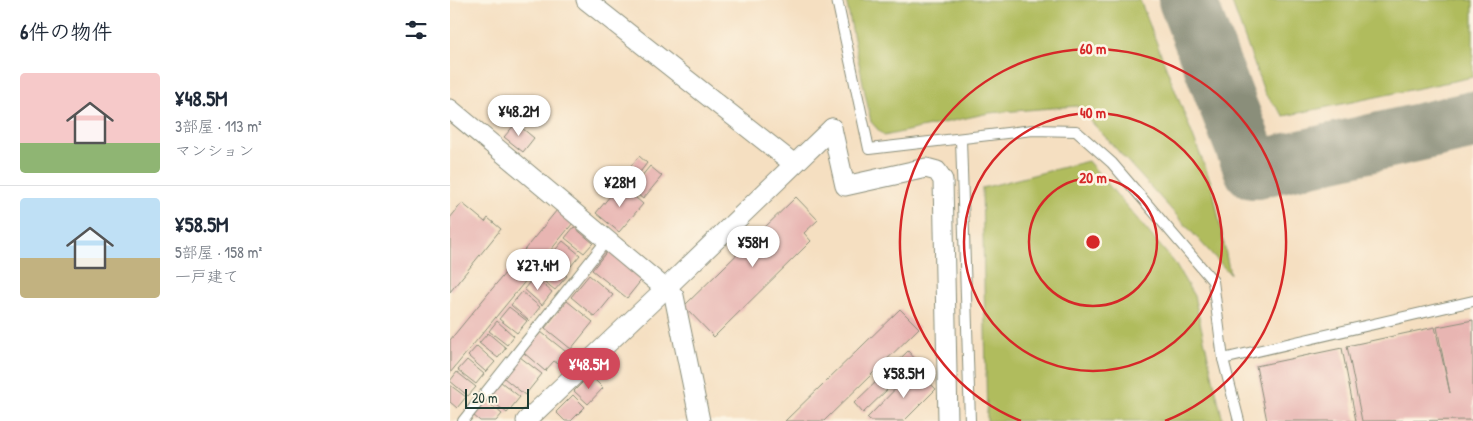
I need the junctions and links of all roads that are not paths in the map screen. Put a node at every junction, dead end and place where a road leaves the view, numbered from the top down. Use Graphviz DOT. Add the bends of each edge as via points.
graph roads {
  1 [pos="586,0"];
  2 [pos="837,0"];
  3 [pos="450,109"];
  4 [pos="962,139"];
  5 [pos="794,164"];
  6 [pos="607,240"];
  7 [pos="665,289"];
  8 [pos="1473,301"];
  9 [pos="1223,359"];
  10 [pos="462,421"];
  11 [pos="526,421"];
  12 [pos="700,421"];
  13 [pos="948,421"];
  14 [pos="970,421"];
  15 [pos="1240,421"];
  1 -- 5 [label="street"];
  2 -- 4 [label="lane" via="868,149"];
  3 -- 6 [label="street"];
  4 -- 9 [label="lane" via="1032,130 1076,131 1112,163 1213,281"];
  4 -- 14 [label="lane"];
  5 -- 7 [label="street"];
  5 -- 13 [label="street" via="832,128 845,186 926,168 937,171 943,180"];
  6 -- 7 [label="street"];
  6 -- 10 [label="lane"];
  7 -- 11 [label="street"];
  7 -- 12 [label="street" via="674,296"];
  8 -- 9 [label="lane"];
  9 -- 15 [label="lane"];
}
